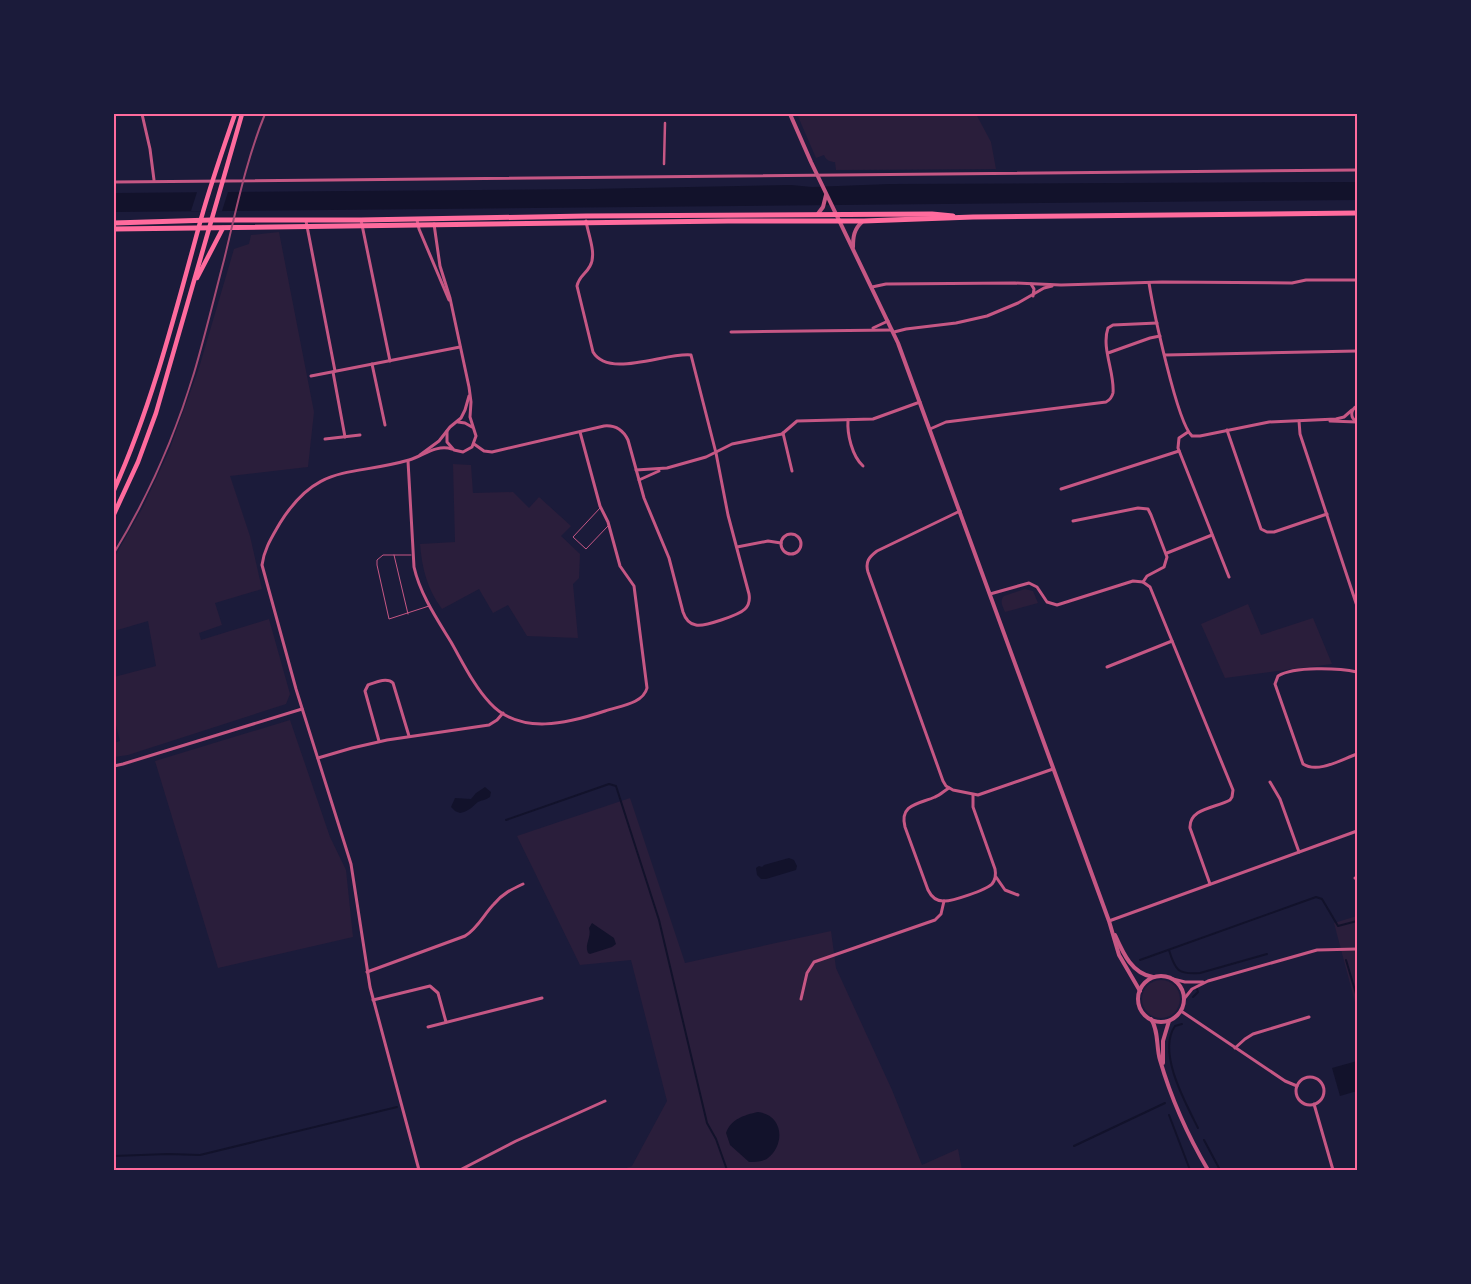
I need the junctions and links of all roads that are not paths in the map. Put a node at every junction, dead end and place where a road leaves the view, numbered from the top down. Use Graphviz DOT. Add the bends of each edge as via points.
graph roads {
  1 [pos="142,114"];
  2 [pos="234,114"];
  3 [pos="242,114"];
  4 [pos="790,114"];
  5 [pos="665,123"];
  6 [pos="664,164"];
  7 [pos="1357,170"];
  8 [pos="818,177"];
  9 [pos="154,180"];
  10 [pos="212,180"];
  11 [pos="222,180"];
  12 [pos="114,182"];
  13 [pos="826,192"];
  14 [pos="1357,213"];
  15 [pos="817,215"];
  16 [pos="838,215"];
  17 [pos="974,217"];
  18 [pos="586,219"];
  19 [pos="201,220"];
  20 [pos="211,220"];
  21 [pos="434,221"];
  22 [pos="840,221"];
  23 [pos="864,221"];
  24 [pos="418,222"];
  25 [pos="114,223"];
  26 [pos="306,223"];
  27 [pos="362,223"];
  28 [pos="114,228"];
  29 [pos="199,228"];
  30 [pos="209,228"];
  31 [pos="223,228"];
  32 [pos="854,249"];
  33 [pos="1357,280"];
  34 [pos="1149,283"];
  35 [pos="194,284"];
  36 [pos="1032,284"];
  37 [pos="1061,285"];
  38 [pos="872,287"];
  39 [pos="1032,296"];
  40 [pos="452,306"];
  41 [pos="888,321"];
  42 [pos="1157,323"];
  43 [pos="870,329"];
  44 [pos="893,331"];
  45 [pos="731,332"];
  46 [pos="1160,336"];
  47 [pos="460,347"];
  48 [pos="1357,352"];
  49 [pos="1108,353"];
  50 [pos="1165,355"];
  51 [pos="390,360"];
  52 [pos="372,364"];
  53 [pos="334,371"];
  54 [pos="311,376"];
  55 [pos="469,391"];
  56 [pos="920,402"];
  57 [pos="1356,406"];
  58 [pos="848,420"];
  59 [pos="1325,420"];
  60 [pos="1299,421"];
  61 [pos="1357,422"];
  62 [pos="455,423"];
  63 [pos="385,425"];
  64 [pos="930,428"];
  65 [pos="473,429"];
  66 [pos="1227,430"];
  67 [pos="447,431"];
  68 [pos="580,432"];
  69 [pos="1188,432"];
  70 [pos="783,433"];
  71 [pos="360,435"];
  72 [pos="345,437"];
  73 [pos="325,439"];
  74 [pos="474,444"];
  75 [pos="452,449"];
  76 [pos="1179,451"];
  77 [pos="716,453"];
  78 [pos="414,459"];
  79 [pos="408,461"];
  80 [pos="863,466"];
  81 [pos="667,468"];
  82 [pos="636,470"];
  83 [pos="792,472"];
  84 [pos="639,480"];
  85 [pos="1060,489"];
  86 [pos="114,490"];
  87 [pos="600,508"];
  88 [pos="960,511"];
  89 [pos="114,514"];
  90 [pos="1327,514"];
  91 [pos="1073,521"];
  92 [pos="609,525"];
  93 [pos="1212,535"];
  94 [pos="782,543"];
  95 [pos="737,548"];
  96 [pos="1167,553"];
  97 [pos="394,554"];
  98 [pos="413,555"];
  99 [pos="1229,578"];
  100 [pos="1143,582"];
  101 [pos="990,594"];
  102 [pos="430,606"];
  103 [pos="1357,606"];
  104 [pos="408,614"];
  105 [pos="1172,641"];
  106 [pos="1107,667"];
  107 [pos="1357,672"];
  108 [pos="302,709"];
  109 [pos="503,713"];
  110 [pos="408,736"];
  111 [pos="379,741"];
  112 [pos="1357,754"];
  113 [pos="318,758"];
  114 [pos="114,766"];
  115 [pos="1053,769"];
  116 [pos="1270,782"];
  117 [pos="949,788"];
  118 [pos="973,795"];
  119 [pos="1357,831"];
  120 [pos="1299,852"];
  121 [pos="995,876"];
  122 [pos="523,884"];
  123 [pos="1210,884"];
  124 [pos="1018,895"];
  125 [pos="944,901"];
  126 [pos="1108,922"];
  127 [pos="1357,949"];
  128 [pos="368,972"];
  129 [pos="1154,977"];
  130 [pos="1173,979"];
  131 [pos="1208,981"];
  132 [pos="1140,990"];
  133 [pos="542,998"];
  134 [pos="802,999"];
  135 [pos="373,1000"];
  136 [pos="1184,1000"];
  137 [pos="1181,1011"];
  138 [pos="1309,1017"];
  139 [pos="1151,1019"];
  140 [pos="1170,1020"];
  141 [pos="446,1022"];
  142 [pos="428,1027"];
  143 [pos="1235,1048"];
  144 [pos="1164,1070"];
  145 [pos="1296,1086"];
  146 [pos="604,1101"];
  147 [pos="1314,1104"];
  148 [pos="419,1170"];
  149 [pos="460,1170"];
  150 [pos="1208,1170"];
  151 [pos="1333,1170"];
  1 -- 9 [label="street"];
  2 -- 10 [label="main road"];
  3 -- 11 [label="main road"];
  4 -- 8 [label="street"];
  5 -- 6 [label="street"];
  7 -- 8 [label="street"];
  8 -- 11 [label="street"];
  8 -- 13 [label="street"];
  9 -- 10 [label="street"];
  9 -- 12 [label="street"];
  10 -- 11 [label="street"];
  10 -- 19 [label="main road"];
  11 -- 20 [label="main road"];
  13 -- 15 [label="street" via="824,207"];
  13 -- 16 [label="street"];
  14 -- 17 [label="main road"];
  15 -- 16 [label="main road"];
  15 -- 18 [label="main road"];
  16 -- 17 [label="main road"];
  16 -- 22 [label="street"];
  17 -- 23 [label="main road"];
  18 -- 21 [label="main road"];
  18 -- 22 [label="main road"];
  18 -- 77 [label="street" via="593,259 577,286 594,354 600,361 609,363 645,362 691,355"];
  19 -- 20 [label="main road"];
  19 -- 25 [label="main road"];
  19 -- 29 [label="main road"];
  20 -- 26 [label="main road"];
  20 -- 30 [label="main road"];
  21 -- 24 [label="main road"];
  21 -- 40 [label="street" via="440,266"];
  22 -- 23 [label="main road"];
  22 -- 32 [label="street"];
  23 -- 32 [label="street" via="854,232"];
  24 -- 27 [label="main road"];
  24 -- 40 [label="street"];
  26 -- 27 [label="main road"];
  26 -- 31 [label="main road"];
  26 -- 53 [label="street"];
  27 -- 51 [label="street"];
  28 -- 29 [label="main road"];
  29 -- 30 [label="main road"];
  29 -- 86 [label="main road" via="146,412"];
  30 -- 31 [label="main road"];
  30 -- 35 [label="main road"];
  31 -- 35 [label="main road"];
  32 -- 38 [label="street"];
  33 -- 34 [label="street"];
  34 -- 37 [label="street"];
  34 -- 42 [label="street"];
  35 -- 89 [label="main road" via="156,413"];
  36 -- 37 [label="street"];
  36 -- 38 [label="street" via="886,284"];
  36 -- 39 [label="street"];
  37 -- 39 [label="street" via="1044,288"];
  38 -- 41 [label="street"];
  39 -- 44 [label="street" via="1001,311 970,320"];
  40 -- 47 [label="street"];
  41 -- 43 [label="street"];
  41 -- 44 [label="street"];
  42 -- 46 [label="street"];
  42 -- 49 [label="street" via="1111,326 1106,333"];
  43 -- 44 [label="street"];
  43 -- 45 [label="street"];
  44 -- 56 [label="street"];
  46 -- 49 [label="street"];
  46 -- 50 [label="street"];
  47 -- 51 [label="street"];
  47 -- 55 [label="street"];
  48 -- 50 [label="street"];
  49 -- 64 [label="street" via="1113,392 1106,402 946,422"];
  50 -- 69 [label="street"];
  51 -- 52 [label="street"];
  52 -- 53 [label="street"];
  52 -- 63 [label="street"];
  53 -- 54 [label="street"];
  53 -- 72 [label="street"];
  55 -- 62 [label="street" via="464,413"];
  55 -- 65 [label="street"];
  56 -- 58 [label="street" via="872,419"];
  56 -- 64 [label="street"];
  57 -- 59 [label="street" via="1341,418"];
  57 -- 61 [label="street" via="1352,417"];
  58 -- 70 [label="street" via="797,421"];
  58 -- 80 [label="street" via="855,457"];
  59 -- 60 [label="street"];
  59 -- 61 [label="street"];
  60 -- 66 [label="street"];
  60 -- 90 [label="street" via="1300,434"];
  62 -- 65 [label="street" via="465,423"];
  62 -- 67 [label="street"];
  64 -- 88 [label="street"];
  65 -- 74 [label="street" via="476,436"];
  66 -- 69 [label="street" via="1196,437"];
  66 -- 90 [label="street" via="1261,529 1274,532"];
  67 -- 75 [label="street" via="446,441"];
  67 -- 78 [label="street"];
  68 -- 74 [label="street" via="492,452"];
  68 -- 82 [label="street" via="606,426 620,430 628,440"];
  68 -- 87 [label="street"];
  69 -- 76 [label="street" via="1178,441"];
  70 -- 77 [label="street" via="732,444"];
  70 -- 83 [label="street"];
  71 -- 72 [label="street"];
  72 -- 73 [label="street"];
  74 -- 75 [label="street" via="464,452"];
  75 -- 78 [label="street" via="439,447"];
  76 -- 85 [label="street"];
  76 -- 93 [label="street"];
  77 -- 81 [label="street"];
  77 -- 95 [label="street"];
  78 -- 79 [label="street"];
  79 -- 98 [label="street"];
  79 -- 108 [label="street" via="340,473 317,483 290,509 263,556 262,572"];
  81 -- 82 [label="street"];
  81 -- 84 [label="street"];
  82 -- 84 [label="street"];
  84 -- 95 [label="street" via="668,558 684,614 692,624 705,625 747,607 749,598"];
  87 -- 92 [label="street"];
  87 -- 92 [label="lane" via="574,537 586,549"];
  88 -- 101 [label="street"];
  88 -- 117 [label="street" via="877,551 870,557 867,567 943,782"];
  90 -- 103 [label="street"];
  91 -- 96 [label="street" via="1144,508 1152,515"];
  92 -- 109 [label="street" via="620,566 635,589 645,693 639,699 564,722 532,723"];
  93 -- 96 [label="street"];
  93 -- 99 [label="street"];
  94 -- 94 [label="street" via="783,550 790,554 797,553 801,546 800,539 793,534 786,536"];
  94 -- 95 [label="street" via="768,541"];
  96 -- 100 [label="street" via="1164,567 1147,576"];
  97 -- 98 [label="lane"];
  97 -- 104 [label="lane"];
  97 -- 104 [label="lane" via="379,556 377,565 390,619"];
  98 -- 102 [label="street" via="416,576"];
  100 -- 101 [label="street" via="1133,582 1057,605 1047,602 1037,587 1029,583"];
  100 -- 105 [label="street" via="1152,590"];
  101 -- 115 [label="street"];
  102 -- 104 [label="lane"];
  102 -- 109 [label="street" via="474,681 490,703"];
  105 -- 106 [label="street"];
  105 -- 123 [label="street" via="1233,790 1230,800 1196,813 1190,822"];
  107 -- 112 [label="street" via="1326,668 1288,672 1278,676 1275,684 1305,766 1318,768"];
  108 -- 113 [label="street"];
  108 -- 114 [label="street"];
  109 -- 110 [label="street" via="489,725"];
  110 -- 111 [label="street"];
  110 -- 111 [label="street" via="394,684 385,680 368,685 365,692"];
  111 -- 113 [label="street"];
  113 -- 128 [label="street" via="351,864"];
  115 -- 118 [label="street" via="983,795"];
  115 -- 126 [label="street"];
  116 -- 120 [label="street" via="1280,799"];
  117 -- 118 [label="street"];
  117 -- 125 [label="street" via="909,807 904,820 929,892"];
  118 -- 121 [label="street" via="973,807"];
  119 -- 120 [label="street"];
  120 -- 123 [label="street"];
  121 -- 124 [label="street" via="1005,890"];
  121 -- 125 [label="street" via="989,886"];
  122 -- 128 [label="street" via="500,898 466,936"];
  123 -- 126 [label="street"];
  125 -- 134 [label="street" via="937,919 814,962 807,973"];
  126 -- 129 [label="street" via="1132,965 1144,975"];
  126 -- 132 [label="street" via="1119,955"];
  127 -- 131 [label="street" via="1313,951"];
  128 -- 135 [label="street"];
  129 -- 130 [label="street"];
  129 -- 132 [label="street"];
  130 -- 131 [label="street"];
  130 -- 136 [label="street" via="1182,989"];
  131 -- 136 [label="street" via="1192,989"];
  132 -- 139 [label="street" via="1140,1007"];
  133 -- 141 [label="street"];
  135 -- 141 [label="street" via="430,986 438,993"];
  135 -- 148 [label="street"];
  136 -- 137 [label="street"];
  137 -- 140 [label="street"];
  137 -- 143 [label="street"];
  138 -- 143 [label="street" via="1253,1034"];
  139 -- 140 [label="street"];
  139 -- 144 [label="street"];
  140 -- 144 [label="street" via="1163,1044"];
  141 -- 142 [label="street"];
  143 -- 145 [label="street"];
  144 -- 150 [label="street" via="1183,1120"];
  145 -- 147 [label="street" via="1300,1101"];
  145 -- 147 [label="street" via="1307,1077 1320,1081 1323,1095"];
  146 -- 149 [label="street"];
  147 -- 151 [label="street"];
}
